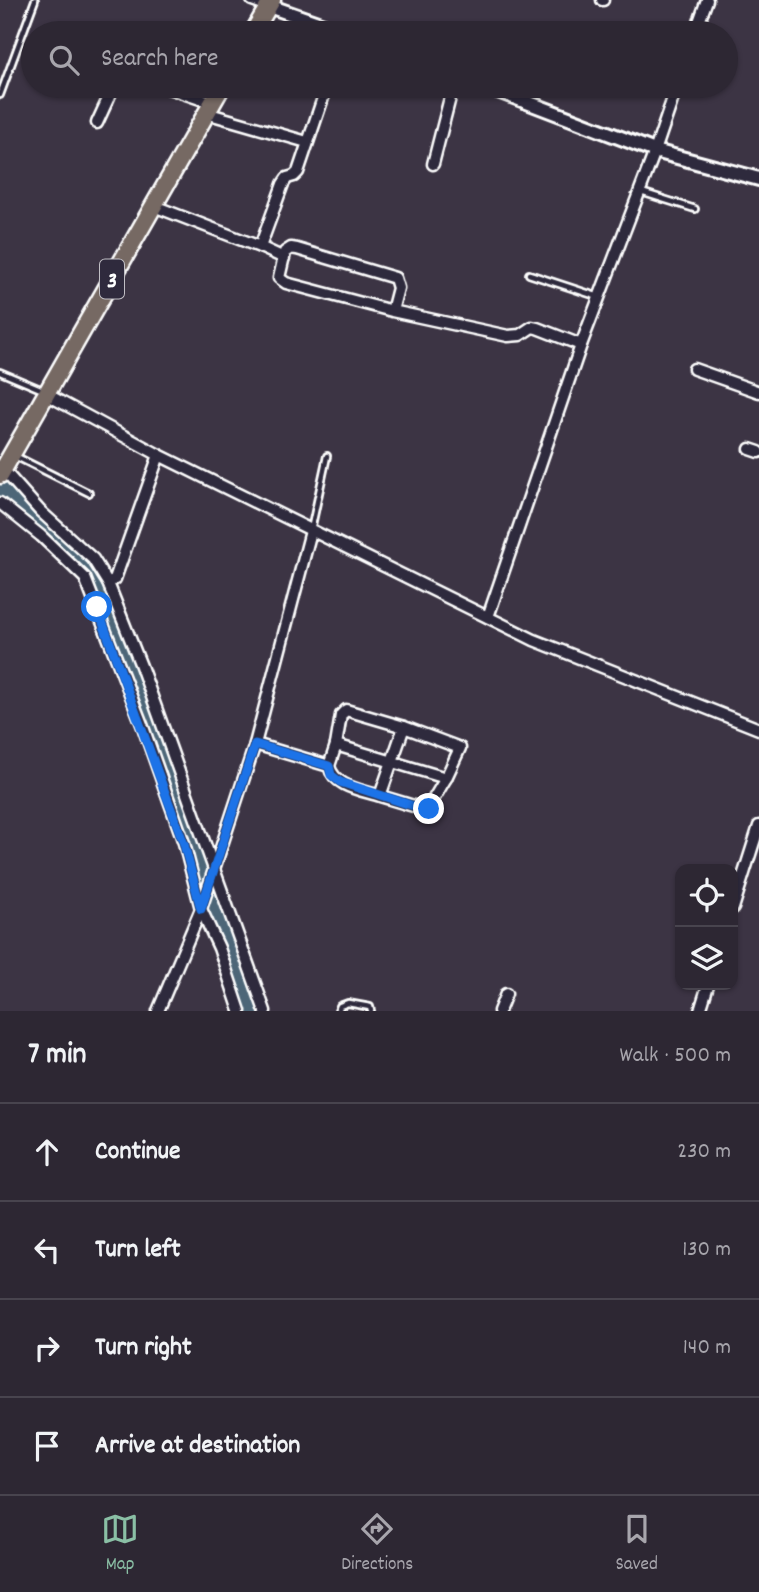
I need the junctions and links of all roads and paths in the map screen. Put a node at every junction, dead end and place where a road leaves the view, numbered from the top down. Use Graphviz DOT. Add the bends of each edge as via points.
graph roads {
  1 [pos="34,0"];
  2 [pos="252,0"];
  3 [pos="707,0"];
  4 [pos="270,3"];
  5 [pos="26,21"];
  6 [pos="260,21"];
  7 [pos="316,21"];
  8 [pos="699,21"];
  9 [pos="21,36"];
  10 [pos="0,95"];
  11 [pos="108,98"];
  12 [pos="188,98"];
  13 [pos="215,98"];
  14 [pos="323,98"];
  15 [pos="450,98"];
  16 [pos="516,98"];
  17 [pos="673,98"];
  18 [pos="209,108"];
  19 [pos="97,123"];
  20 [pos="307,142"];
  21 [pos="655,152"];
  22 [pos="433,164"];
  23 [pos="759,179"];
  24 [pos="640,191"];
  25 [pos="154,206"];
  26 [pos="695,209"];
  27 [pos="260,247"];
  28 [pos="284,258"];
  29 [pos="529,274"];
  30 [pos="599,297"];
  31 [pos="391,311"];
  32 [pos="581,345"];
  33 [pos="694,369"];
  34 [pos="0,372"];
  35 [pos="759,392"];
  36 [pos="46,393"];
  37 [pos="159,455"];
  38 [pos="327,456"];
  39 [pos="3,467"];
  40 [pos="89,493"];
  41 [pos="0,503"];
  42 [pos="311,531"];
  43 [pos="108,583"];
  44 [pos="488,617"];
  45 [pos="404,727"];
  46 [pos="759,729"];
  47 [pos="255,744"];
  48 [pos="336,745"];
  49 [pos="392,762"];
  50 [pos="329,766"];
  51 [pos="446,778"];
  52 [pos="380,796"];
  53 [pos="759,826"];
  54 [pos="212,874"];
  55 [pos="738,892"];
  56 [pos="201,906"];
  57 [pos="706,990"];
  58 [pos="506,994"];
  59 [pos="158,1011"];
  60 [pos="240,1011"];
  61 [pos="265,1011"];
  62 [pos="338,1011"];
  63 [pos="371,1011"];
  64 [pos="499,1011"];
  65 [pos="700,1011"];
  1 -- 5 [label="lane"];
  2 -- 4 [label="street"];
  3 -- 8 [label="street"];
  4 -- 6 [label="highway"];
  4 -- 7 [label="street"];
  9 -- 10 [label="lane"];
  11 -- 19 [label="street"];
  12 -- 18 [label="street"];
  13 -- 18 [label="highway, 3"];
  14 -- 20 [label="street"];
  15 -- 22 [label="street"];
  16 -- 21 [label="street"];
  17 -- 21 [label="street"];
  18 -- 20 [label="street"];
  18 -- 25 [label="highway, 3"];
  20 -- 27 [label="street" via="298,172 283,184"];
  21 -- 23 [label="street"];
  21 -- 24 [label="street"];
  24 -- 26 [label="lane"];
  24 -- 30 [label="street"];
  25 -- 27 [label="street"];
  25 -- 36 [label="highway, 3"];
  27 -- 28 [label="street"];
  28 -- 31 [label="street" via="281,281"];
  28 -- 31 [label="street" via="288,250 297,249 395,278 398,284"];
  29 -- 30 [label="lane"];
  30 -- 32 [label="street"];
  31 -- 32 [label="street" via="514,337 532,327"];
  32 -- 44 [label="street"];
  33 -- 35 [label="street"];
  34 -- 36 [label="lane"];
  36 -- 37 [label="street"];
  36 -- 39 [label="highway, 3"];
  37 -- 42 [label="street"];
  37 -- 43 [label="street" via="115,579"];
  38 -- 42 [label="lane"];
  39 -- 40 [label="lane"];
  39 -- 43 [label="street" via="40,511 93,559"];
  41 -- 56 [label="street" via="85,578 143,727"];
  42 -- 44 [label="street"];
  42 -- 47 [label="street"];
  43 -- 54 [label="street"];
  44 -- 46 [label="street" via="534,640"];
  45 -- 48 [label="street" via="346,710"];
  45 -- 49 [label="street"];
  45 -- 51 [label="street" via="459,747"];
  47 -- 50 [label="street"];
  47 -- 54 [label="street"];
  48 -- 49 [label="street"];
  48 -- 50 [label="street"];
  49 -- 51 [label="street"];
  49 -- 52 [label="street"];
  50 -- 52 [label="street" via="336,780"];
  51 -- 52 [label="street" via="427,810"];
  53 -- 55 [label="street"];
  54 -- 56 [label="street"];
  54 -- 61 [label="street"];
  56 -- 59 [label="street"];
  56 -- 60 [label="street"];
  57 -- 65 [label="street"];
  58 -- 64 [label="street"];
  62 -- 63 [label="lane" via="348,1003"];
}
